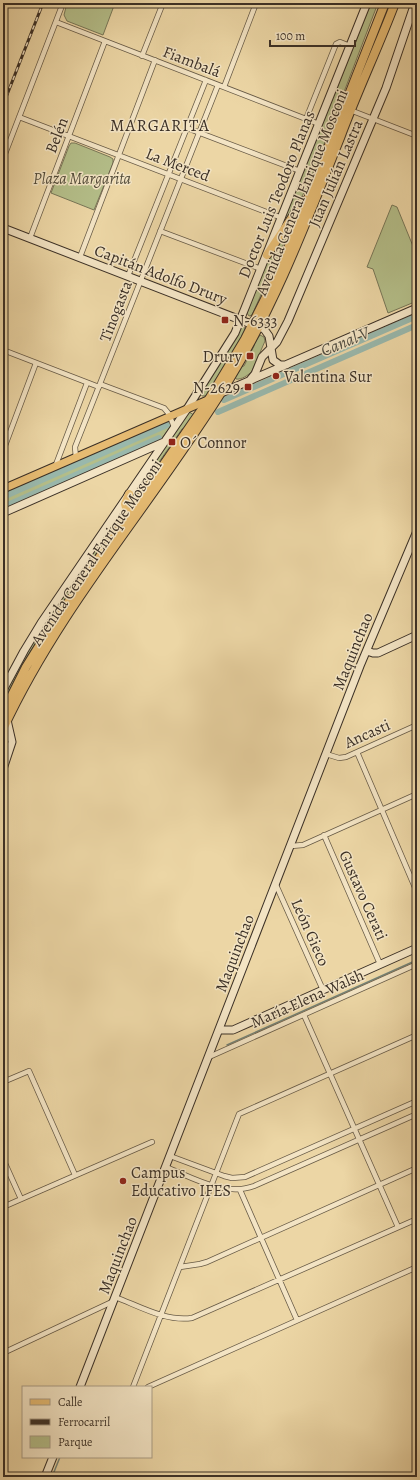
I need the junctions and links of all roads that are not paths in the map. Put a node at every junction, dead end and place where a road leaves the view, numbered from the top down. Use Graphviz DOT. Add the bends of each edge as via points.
graph roads {
  1 [pos="63,3"];
  2 [pos="163,3"];
  3 [pos="367,3"];
  4 [pos="384,3"];
  5 [pos="395,3"];
  6 [pos="415,3"];
  7 [pos="255,6"];
  8 [pos="56,22"];
  9 [pos="105,41"];
  10 [pos="350,46"];
  11 [pos="142,56"];
  12 [pos="155,60"];
  13 [pos="206,80"];
  14 [pos="218,85"];
  15 [pos="224,87"];
  16 [pos="350,110"];
  17 [pos="19,117"];
  18 [pos="306,119"];
  19 [pos="373,119"];
  20 [pos="319,124"];
  21 [pos="187,128"];
  22 [pos="199,132"];
  23 [pos="69,136"];
  24 [pos="417,136"];
  25 [pos="119,155"];
  26 [pos="3,159"];
  27 [pos="300,171"];
  28 [pos="169,174"];
  29 [pos="181,179"];
  30 [pos="315,181"];
  31 [pos="282,218"];
  32 [pos="3,228"];
  33 [pos="160,231"];
  34 [pos="30,238"];
  35 [pos="267,255"];
  36 [pos="80,257"];
  37 [pos="261,269"];
  38 [pos="128,276"];
  39 [pos="140,281"];
  40 [pos="417,308"];
  41 [pos="241,320"];
  42 [pos="256,326"];
  43 [pos="271,349"];
  44 [pos="3,350"];
  45 [pos="36,363"];
  46 [pos="286,365"];
  47 [pos="250,380"];
  48 [pos="87,383"];
  49 [pos="99,386"];
  50 [pos="200,389"];
  51 [pos="221,393"];
  52 [pos="209,399"];
  53 [pos="186,410"];
  54 [pos="171,416"];
  55 [pos="174,427"];
  56 [pos="164,442"];
  57 [pos="3,451"];
  58 [pos="140,454"];
  59 [pos="76,458"];
  60 [pos="149,464"];
  61 [pos="55,467"];
  62 [pos="3,489"];
  63 [pos="129,494"];
  64 [pos="3,513"];
  65 [pos="128,515"];
  66 [pos="417,530"];
  67 [pos="417,635"];
  68 [pos="367,651"];
  69 [pos="3,690"];
  70 [pos="5,716"];
  71 [pos="417,725"];
  72 [pos="3,729"];
  73 [pos="357,752"];
  74 [pos="326,754"];
  75 [pos="3,769"];
  76 [pos="417,794"];
  77 [pos="382,810"];
  78 [pos="324,835"];
  79 [pos="291,846"];
  80 [pos="276,885"];
  81 [pos="417,892"];
  82 [pos="417,948"];
  83 [pos="380,964"];
  84 [pos="417,964"];
  85 [pos="323,990"];
  86 [pos="304,1015"];
  87 [pos="220,1030"];
  88 [pos="417,1035"];
  89 [pos="209,1057"];
  90 [pos="330,1074"];
  91 [pos="3,1082"];
  92 [pos="417,1101"];
  93 [pos="417,1114"];
  94 [pos="354,1129"];
  95 [pos="359,1139"];
  96 [pos="152,1142"];
  97 [pos="170,1156"];
  98 [pos="3,1159"];
  99 [pos="166,1167"];
  100 [pos="417,1168"];
  101 [pos="216,1174"];
  102 [pos="76,1175"];
  103 [pos="212,1185"];
  104 [pos="379,1185"];
  105 [pos="240,1190"];
  106 [pos="21,1199"];
  107 [pos="3,1207"];
  108 [pos="417,1219"];
  109 [pos="398,1227"];
  110 [pos="261,1238"];
  111 [pos="180,1267"];
  112 [pos="417,1267"];
  113 [pos="280,1280"];
  114 [pos="115,1299"];
  115 [pos="161,1315"];
  116 [pos="297,1320"];
  117 [pos="3,1353"];
  118 [pos="80,1386"];
  119 [pos="133,1386"];
  120 [pos="150,1386"];
  121 [pos="53,1458"];
  122 [pos="45,1477"];
  1 -- 8 [label="street"];
  2 -- 11 [label="street"];
  3 -- 10 [label="street, Doctor Luis Teodoro Planas"];
  4 -- 30 [label="highway, Avenida General Enrique Mosconi"];
  5 -- 16 [label="highway, Avenida General Enrique Mosconi"];
  6 -- 19 [label="street, Juan Julián Lastra"];
  7 -- 15 [label="street"];
  8 -- 9 [label="street, Fiambalá"];
  8 -- 17 [label="street"];
  9 -- 11 [label="street, Fiambalá"];
  9 -- 23 [label="street, Belén"];
  10 -- 18 [label="street" via="342,42 336,44"];
  10 -- 20 [label="street, Doctor Luis Teodoro Planas"];
  11 -- 12 [label="street, Fiambalá"];
  12 -- 13 [label="street, Fiambalá"];
  12 -- 25 [label="street"];
  13 -- 14 [label="street, Fiambalá"];
  13 -- 21 [label="street, Tinogasta"];
  14 -- 15 [label="street, Fiambalá"];
  14 -- 22 [label="street, Tinogasta"];
  15 -- 18 [label="street, Fiambalá"];
  16 -- 19 [label="street"];
  16 -- 42 [label="highway, Avenida General Enrique Mosconi" via="290,262"];
  17 -- 23 [label="street, La Merced"];
  17 -- 26 [label="street"];
  18 -- 20 [label="street, Fiambalá"];
  19 -- 24 [label="street"];
  19 -- 43 [label="street, Juan Julián Lastra" via="288,321"];
  20 -- 27 [label="street, Doctor Luis Teodoro Planas"];
  21 -- 22 [label="street"];
  21 -- 28 [label="street, Tinogasta"];
  22 -- 27 [label="street"];
  22 -- 29 [label="street, Tinogasta"];
  23 -- 25 [label="street, La Merced"];
  23 -- 34 [label="street, Belén"];
  25 -- 28 [label="street, La Merced"];
  25 -- 36 [label="street"];
  27 -- 31 [label="street, Doctor Luis Teodoro Planas"];
  28 -- 29 [label="street, La Merced"];
  28 -- 38 [label="street, Tinogasta"];
  29 -- 31 [label="street, La Merced"];
  29 -- 33 [label="street, Tinogasta"];
  30 -- 35 [label="highway"];
  30 -- 42 [label="highway, Avenida General Enrique Mosconi"];
  31 -- 35 [label="street, Doctor Luis Teodoro Planas"];
  32 -- 34 [label="street, Capitán Adolfo Drury"];
  33 -- 37 [label="street"];
  33 -- 39 [label="street, Tinogasta"];
  34 -- 36 [label="street, Capitán Adolfo Drury"];
  35 -- 37 [label="street, Doctor Luis Teodoro Planas"];
  36 -- 38 [label="street, Capitán Adolfo Drury"];
  37 -- 41 [label="street, Doctor Luis Teodoro Planas"];
  38 -- 39 [label="street, Capitán Adolfo Drury"];
  39 -- 41 [label="street, Capitán Adolfo Drury"];
  39 -- 49 [label="street, Tinogasta"];
  40 -- 46 [label="street"];
  41 -- 42 [label="street, Capitán Adolfo Drury"];
  41 -- 50 [label="street, Doctor Luis Teodoro Planas"];
  42 -- 43 [label="street" via="267,332"];
  42 -- 51 [label="highway, Avenida General Enrique Mosconi"];
  42 -- 52 [label="highway, Avenida General Enrique Mosconi"];
  43 -- 46 [label="street" via="275,362"];
  43 -- 47 [label="street, Juan Julián Lastra" via="262,357"];
  44 -- 45 [label="street"];
  45 -- 48 [label="street"];
  45 -- 57 [label="street"];
  46 -- 47 [label="street"];
  47 -- 51 [label="street"];
  48 -- 49 [label="street"];
  48 -- 61 [label="street"];
  49 -- 54 [label="street" via="164,408"];
  49 -- 59 [label="street, Tinogasta" via="75,447"];
  50 -- 52 [label="street" via="199,398"];
  50 -- 53 [label="street, Doctor Luis Teodoro Planas"];
  51 -- 52 [label="main road"];
  51 -- 70 [label="highway, Avenida General Enrique Mosconi" via="60,625"];
  52 -- 53 [label="main road"];
  52 -- 65 [label="highway, Avenida General Enrique Mosconi"];
  53 -- 54 [label="main road"];
  53 -- 55 [label="street, Doctor Luis Teodoro Planas"];
  54 -- 55 [label="street"];
  54 -- 59 [label="main road"];
  55 -- 56 [label="street, Doctor Luis Teodoro Planas"];
  56 -- 58 [label="street"];
  56 -- 60 [label="street, Doctor Luis Teodoro Planas"];
  58 -- 60 [label="street" via="147,456"];
  58 -- 64 [label="street"];
  59 -- 61 [label="main road"];
  60 -- 63 [label="street, Doctor Luis Teodoro Planas"];
  61 -- 62 [label="main road"];
  63 -- 65 [label="highway" via="125,504"];
  63 -- 69 [label="street, Doctor Luis Teodoro Planas" via="41,623"];
  65 -- 70 [label="highway, Avenida General Enrique Mosconi" via="26,667"];
  66 -- 68 [label="street, Maquinchao"];
  67 -- 68 [label="street" via="378,653"];
  68 -- 74 [label="street, Maquinchao"];
  70 -- 72 [label="highway, Avenida General Enrique Mosconi"];
  70 -- 75 [label="street" via="12,742"];
  71 -- 73 [label="street, Ancasti"];
  73 -- 74 [label="street, Ancasti" via="342,758"];
  73 -- 77 [label="street"];
  74 -- 79 [label="street, Maquinchao"];
  76 -- 77 [label="street"];
  77 -- 78 [label="street"];
  77 -- 81 [label="street"];
  78 -- 79 [label="street" via="302,845"];
  78 -- 83 [label="street, Gustavo Cerati"];
  79 -- 80 [label="street, Maquinchao"];
  80 -- 85 [label="street, León Gieco"];
  80 -- 87 [label="street, Maquinchao"];
  82 -- 83 [label="street, María Elena Walsh"];
  83 -- 85 [label="street, María Elena Walsh"];
  84 -- 86 [label="street, María Elena Walsh"];
  85 -- 87 [label="street, María Elena Walsh" via="233,1030"];
  86 -- 89 [label="street, María Elena Walsh"];
  86 -- 90 [label="street"];
  87 -- 89 [label="street, Maquinchao"];
  88 -- 90 [label="street"];
  89 -- 97 [label="street, Maquinchao"];
  90 -- 94 [label="street"];
  90 -- 101 [label="street" via="239,1114"];
  91 -- 102 [label="street" via="29,1070"];
  92 -- 94 [label="street"];
  93 -- 95 [label="street"];
  94 -- 95 [label="street"];
  94 -- 101 [label="street" via="249,1176 232,1178"];
  95 -- 104 [label="street"];
  95 -- 105 [label="street"];
  96 -- 102 [label="street"];
  97 -- 99 [label="street, Maquinchao"];
  97 -- 101 [label="street"];
  98 -- 106 [label="street"];
  99 -- 103 [label="street"];
  99 -- 114 [label="street, Maquinchao"];
  100 -- 104 [label="street"];
  101 -- 103 [label="street"];
  102 -- 106 [label="street"];
  103 -- 105 [label="street"];
  103 -- 111 [label="street"];
  104 -- 109 [label="street"];
  104 -- 110 [label="street"];
  105 -- 110 [label="street"];
  106 -- 107 [label="street"];
  108 -- 109 [label="street"];
  109 -- 113 [label="street"];
  110 -- 111 [label="street" via="204,1263"];
  110 -- 113 [label="street"];
  111 -- 115 [label="street"];
  112 -- 116 [label="street"];
  113 -- 115 [label="street" via="192,1318 179,1319"];
  113 -- 116 [label="street"];
  114 -- 115 [label="street"];
  114 -- 117 [label="street"];
  114 -- 118 [label="street, Maquinchao"];
  115 -- 119 [label="street"];
  116 -- 120 [label="street"];
  121 -- 122 [label="street"];
}
